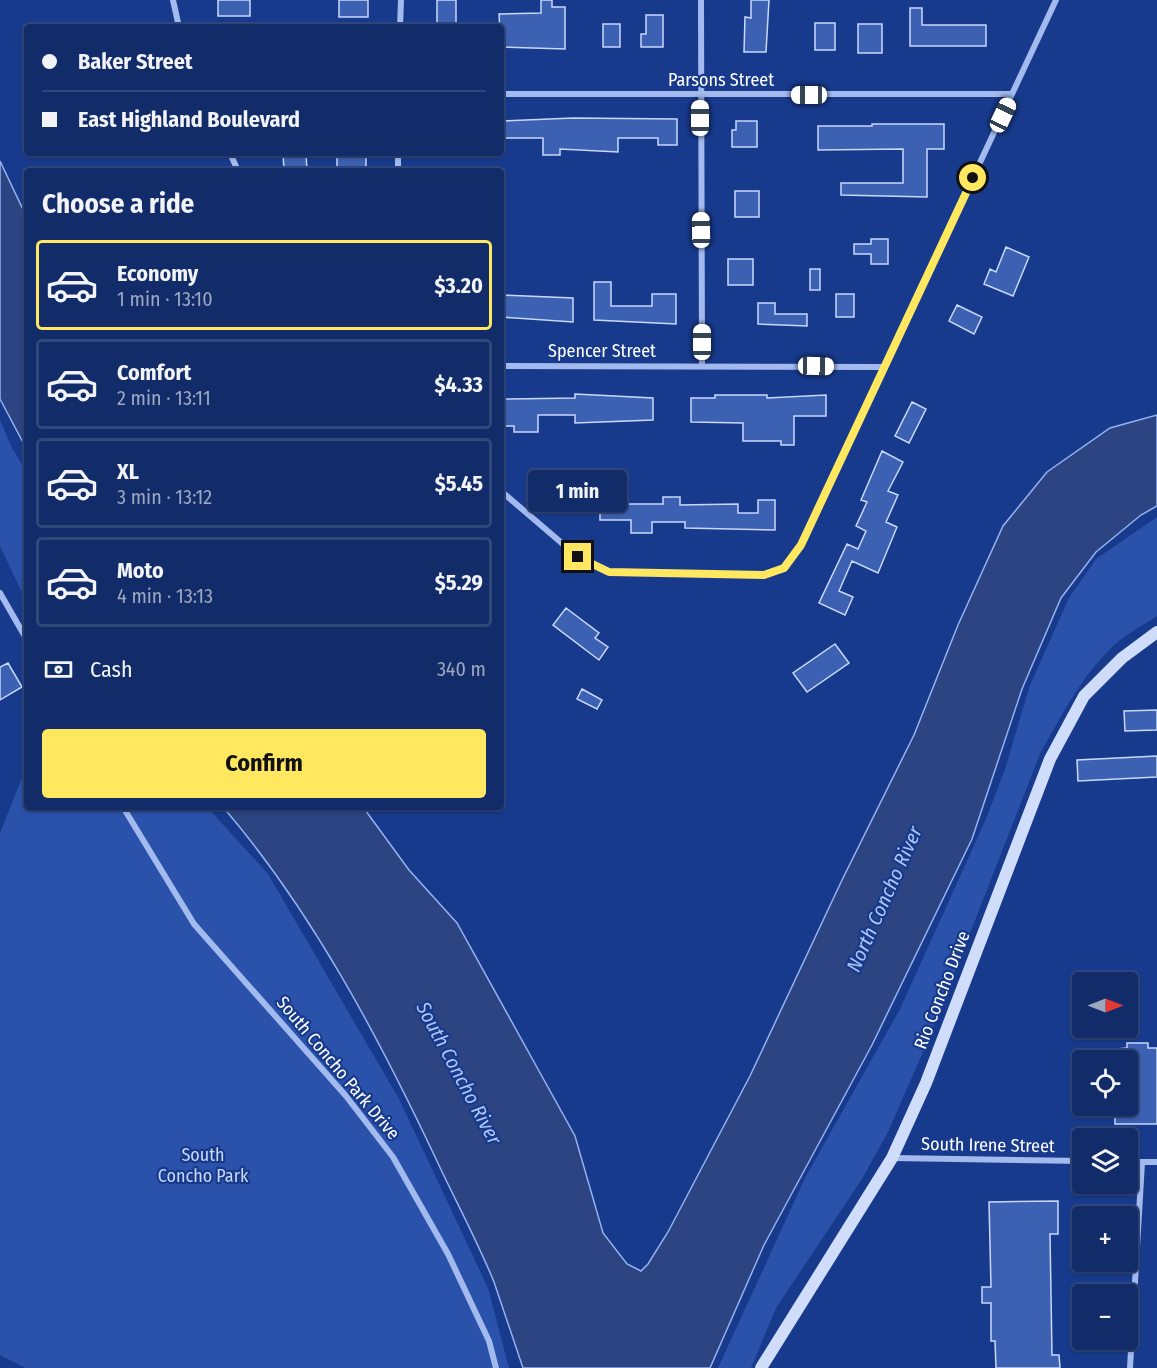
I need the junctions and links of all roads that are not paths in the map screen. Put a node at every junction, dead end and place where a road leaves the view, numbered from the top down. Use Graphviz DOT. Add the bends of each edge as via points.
graph roads {
  1 [pos="173,0"];
  2 [pos="401,0"];
  3 [pos="701,0"];
  4 [pos="1056,0"];
  5 [pos="178,24"];
  6 [pos="400,24"];
  7 [pos="504,94"];
  8 [pos="1012,94"];
  9 [pos="700,95"];
  10 [pos="702,365"];
  11 [pos="504,366"];
  12 [pos="884,367"];
  13 [pos="504,493"];
  14 [pos="0,593"];
  15 [pos="1157,632"];
  16 [pos="24,635"];
  17 [pos="125,810"];
  18 [pos="892,1158"];
  19 [pos="1072,1161"];
  20 [pos="1138,1162"];
  21 [pos="1142,1162"];
  22 [pos="1157,1162"];
  23 [pos="496,1368"];
  24 [pos="761,1368"];
  25 [pos="1130,1368"];
  1 -- 5 [label="street"];
  2 -- 6 [label="street"];
  3 -- 9 [label="street"];
  4 -- 8 [label="street"];
  7 -- 9 [label="street, Parsons Street"];
  8 -- 9 [label="street, Parsons Street"];
  8 -- 12 [label="street"];
  9 -- 10 [label="street"];
  10 -- 11 [label="street, Spencer Street"];
  10 -- 12 [label="street, Spencer Street"];
  12 -- 13 [label="street" via="801,545 784,568 764,575 609,572 578,557"];
  14 -- 16 [label="street"];
  15 -- 18 [label="street, Rio Concho Drive" via="1122,658 1084,696 1050,759 926,1083"];
  17 -- 23 [label="street, South Concho Park Drive" via="194,924 346,1096 393,1157 448,1254 489,1341"];
  18 -- 19 [label="street, South Irene Street"];
  18 -- 24 [label="street, Rio Concho Drive"];
  20 -- 21 [label="street"];
  21 -- 22 [label="street"];
  21 -- 25 [label="street"];
}
